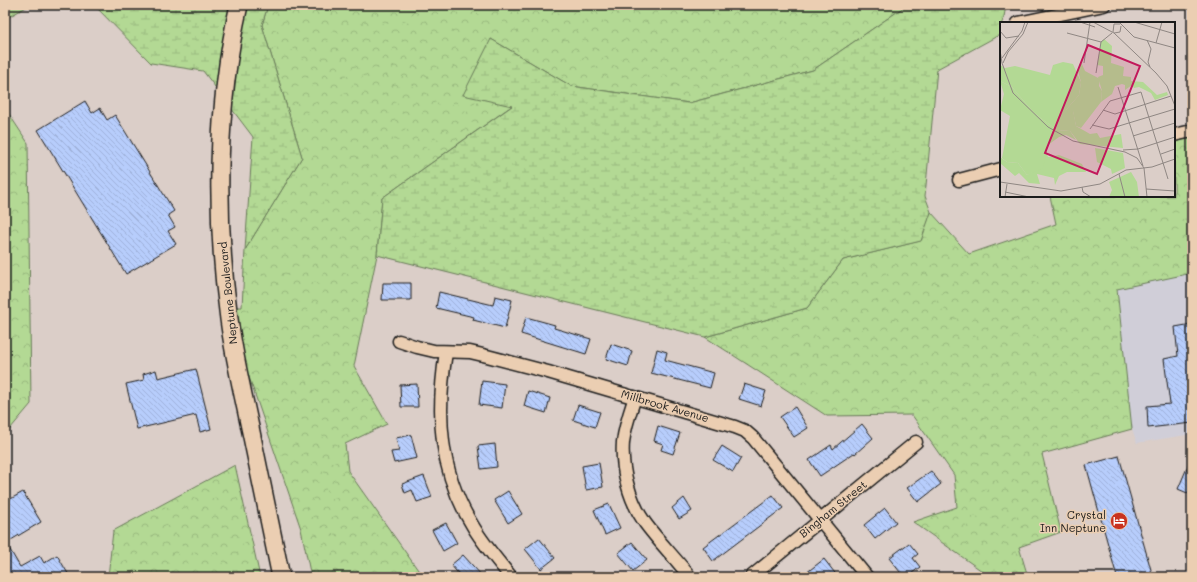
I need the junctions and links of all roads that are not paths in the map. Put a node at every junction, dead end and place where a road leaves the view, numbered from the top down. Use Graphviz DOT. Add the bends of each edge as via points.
graph roads {
  1 [pos="239,5"];
  2 [pos="1104,5"];
  3 [pos="1023,22"];
  4 [pos="1192,131"];
  5 [pos="1175,134"];
  6 [pos="1000,169"];
  7 [pos="959,180"];
  8 [pos="399,341"];
  9 [pos="446,352"];
  10 [pos="635,397"];
  11 [pos="916,442"];
  12 [pos="821,520"];
  13 [pos="281,577"];
  14 [pos="511,577"];
  15 [pos="690,577"];
  16 [pos="751,577"];
  17 [pos="868,577"];
  1 -- 13 [label="street, Neptune Boulevard" via="230,49 223,111 220,189 224,271 236,365"];
  2 -- 3 [label="street"];
  4 -- 5 [label="street"];
  6 -- 7 [label="street"];
  8 -- 9 [label="street, Millbrook Avenue" via="416,348"];
  9 -- 10 [label="street, Millbrook Avenue" via="470,352 487,356"];
  9 -- 14 [label="street" via="440,418 449,472 474,528"];
  10 -- 12 [label="street, Millbrook Avenue" via="745,431 758,443"];
  10 -- 15 [label="street" via="623,442 627,483 645,523"];
  11 -- 12 [label="street, Bingham Street"];
  12 -- 16 [label="street, Bingham Street"];
  12 -- 17 [label="street, Millbrook Avenue"];
}
